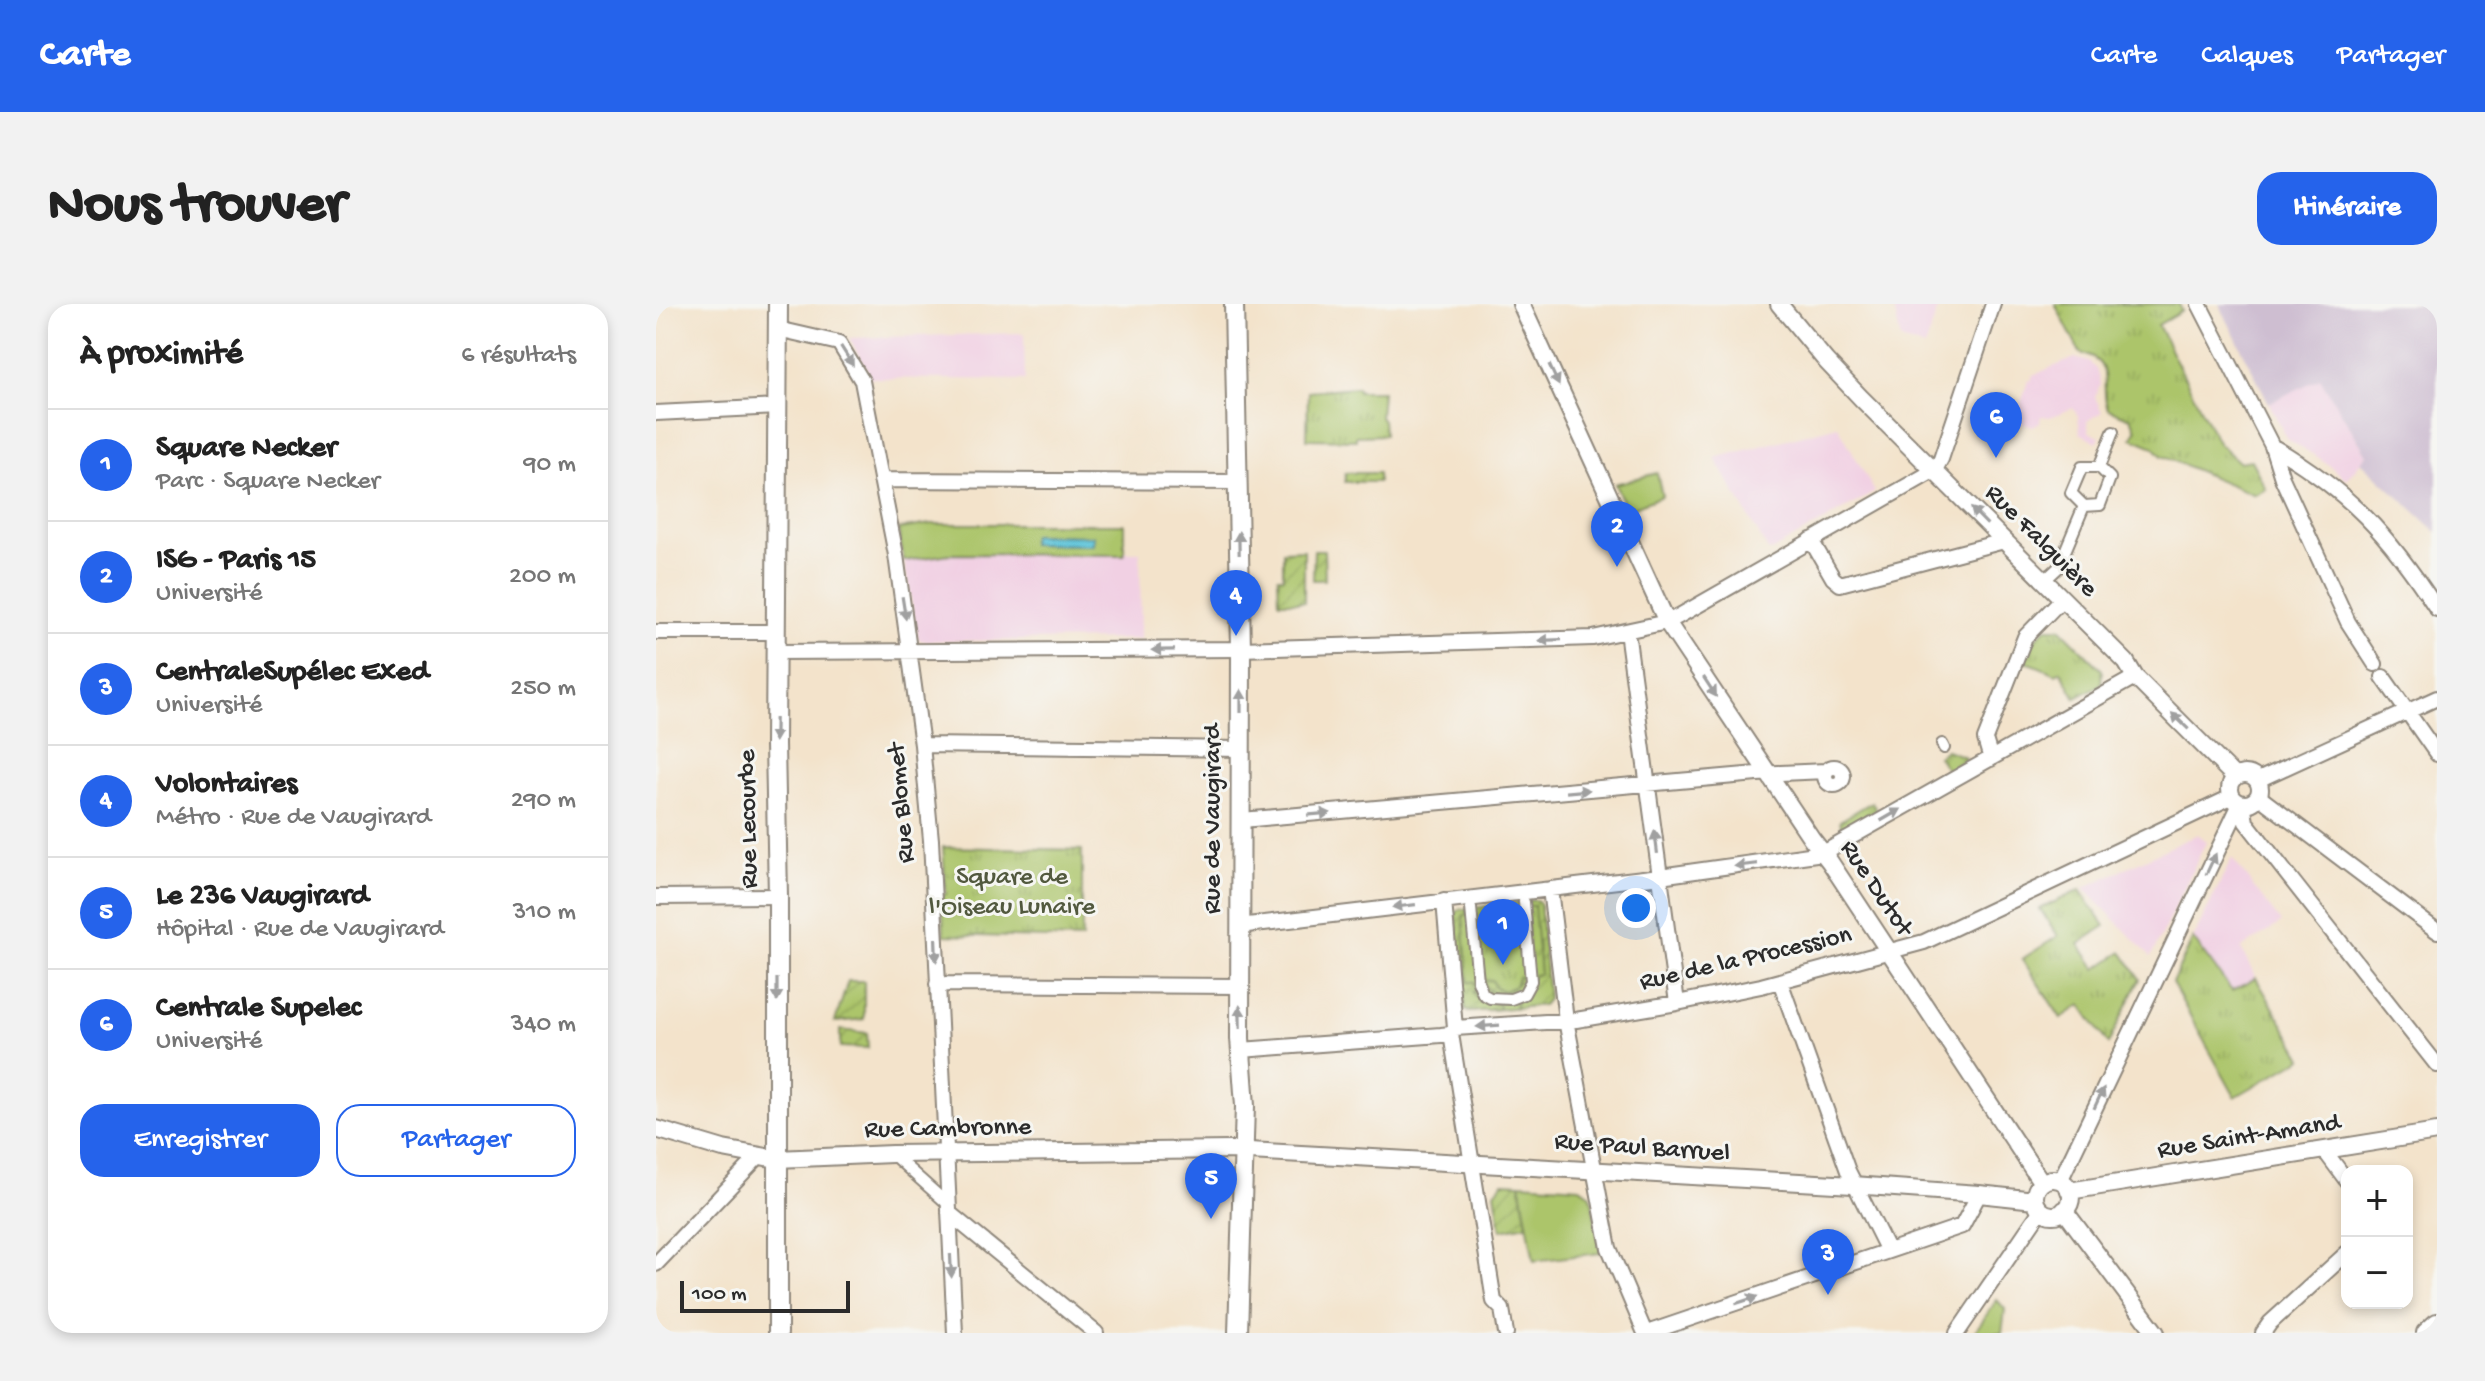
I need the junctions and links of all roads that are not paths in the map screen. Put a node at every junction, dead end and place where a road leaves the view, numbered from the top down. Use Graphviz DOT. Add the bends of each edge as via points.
graph roads {
  1 [pos="778,304"];
  2 [pos="1234,304"];
  3 [pos="1521,304"];
  4 [pos="1779,304"];
  5 [pos="1993,304"];
  6 [pos="2199,304"];
  7 [pos="778,329"];
  8 [pos="777,407"];
  9 [pos="656,413"];
  10 [pos="2113,432"];
  11 [pos="2272,446"];
  12 [pos="2099,467"];
  13 [pos="1935,470"];
  14 [pos="881,480"];
  15 [pos="1238,482"];
  16 [pos="2084,506"];
  17 [pos="1811,540"];
  18 [pos="2004,541"];
  19 [pos="2044,581"];
  20 [pos="2062,599"];
  21 [pos="2437,609"];
  22 [pos="1667,622"];
  23 [pos="1627,631"];
  24 [pos="656,632"];
  25 [pos="776,632"];
  26 [pos="1241,649"];
  27 [pos="776,652"];
  28 [pos="911,652"];
  29 [pos="2135,677"];
  30 [pos="2437,698"];
  31 [pos="2409,712"];
  32 [pos="922,745"];
  33 [pos="1242,749"];
  34 [pos="2437,754"];
  35 [pos="1991,759"];
  36 [pos="1826,771"];
  37 [pos="1768,774"];
  38 [pos="1648,784"];
  39 [pos="2246,796"];
  40 [pos="1242,820"];
  41 [pos="1823,853"];
  42 [pos="1660,876"];
  43 [pos="1550,889"];
  44 [pos="778,896"];
  45 [pos="656,897"];
  46 [pos="1444,901"];
  47 [pos="1524,902"];
  48 [pos="1471,908"];
  49 [pos="1239,926"];
  50 [pos="2437,931"];
  51 [pos="1887,951"];
  52 [pos="1780,981"];
  53 [pos="937,984"];
  54 [pos="1239,986"];
  55 [pos="1677,1003"];
  56 [pos="1566,1020"];
  57 [pos="1453,1031"];
  58 [pos="1241,1050"];
  59 [pos="2437,1065"];
  60 [pos="656,1129"];
  61 [pos="2437,1132"];
  62 [pos="1245,1150"];
  63 [pos="2324,1150"];
  64 [pos="892,1154"];
  65 [pos="944,1154"];
  66 [pos="758,1157"];
  67 [pos="777,1159"];
  68 [pos="1470,1163"];
  69 [pos="1595,1169"];
  70 [pos="2341,1173"];
  71 [pos="2042,1183"];
  72 [pos="1853,1185"];
  73 [pos="2064,1186"];
  74 [pos="1979,1194"];
  75 [pos="2038,1205"];
  76 [pos="949,1209"];
  77 [pos="2064,1210"];
  78 [pos="1888,1251"];
  79 [pos="2341,1258"];
  80 [pos="656,1264"];
  81 [pos="2437,1324"];
  82 [pos="778,1333"];
  83 [pos="955,1333"];
  84 [pos="1096,1333"];
  85 [pos="1238,1333"];
  86 [pos="1506,1333"];
  87 [pos="1646,1333"];
  88 [pos="1957,1333"];
  89 [pos="2156,1333"];
  90 [pos="2263,1333"];
  91 [pos="2426,1333"];
  1 -- 7 [label="main road, Rue Lecourbe"];
  2 -- 15 [label="main road, Rue de Vaugirard"];
  3 -- 22 [label="street, Rue Dutot, one-way"];
  4 -- 13 [label="street, Rue Falguière" via="1826,361"];
  5 -- 13 [label="street"];
  6 -- 11 [label="street"];
  7 -- 8 [label="main road, Rue Lecourbe"];
  7 -- 14 [label="street, Rue Blomet, one-way" via="839,343 862,381"];
  8 -- 9 [label="street"];
  8 -- 25 [label="main road, Rue Lecourbe"];
  10 -- 12 [label="street"];
  11 -- 21 [label="street" via="2330,483 2366,514"];
  11 -- 31 [label="street" via="2348,622"];
  12 -- 16 [label="street" via="2110,478 2100,505"];
  12 -- 16 [label="street" via="2082,467 2071,493"];
  13 -- 17 [label="street"];
  18 -- 13 [label="street, Rue Falguière, one-way"];
  14 -- 15 [label="street"];
  14 -- 28 [label="street, Rue Blomet, one-way"];
  26 -- 15 [label="main road, Rue de Vaugirard, one-way"];
  16 -- 19 [label="street" via="2058,568"];
  17 -- 18 [label="street" via="1840,584"];
  17 -- 22 [label="street"];
  18 -- 19 [label="street, Rue Falguière"];
  19 -- 20 [label="street, Rue Falguière"];
  20 -- 29 [label="street, Rue Falguière"];
  20 -- 35 [label="street" via="2025,637 1985,739"];
  22 -- 23 [label="street"];
  22 -- 37 [label="street, Rue Dutot, one-way"];
  23 -- 26 [label="street, one-way" via="1593,638"];
  23 -- 38 [label="street"];
  24 -- 25 [label="street"];
  25 -- 27 [label="main road, Rue Lecourbe"];
  26 -- 28 [label="street, one-way"];
  33 -- 26 [label="main road, Rue de Vaugirard, one-way"];
  27 -- 28 [label="street"];
  27 -- 44 [label="main road, Rue Lecourbe, one-way"];
  28 -- 32 [label="street, Rue Blomet"];
  29 -- 35 [label="street"];
  39 -- 29 [label="street, Rue Falguière, one-way" via="2250,774 2235,777"];
  30 -- 31 [label="street, Rue de la Procession"];
  31 -- 34 [label="street"];
  31 -- 39 [label="street, Rue de la Procession"];
  32 -- 33 [label="street"];
  32 -- 53 [label="street, Rue Blomet, one-way"];
  33 -- 40 [label="main road, Rue de Vaugirard"];
  41 -- 35 [label="street, one-way"];
  36 -- 37 [label="street"];
  37 -- 38 [label="street"];
  37 -- 41 [label="street, Rue Dutot"];
  40 -- 38 [label="street, one-way"];
  42 -- 38 [label="street, one-way"];
  39 -- 50 [label="street"];
  39 -- 51 [label="street, Rue de la Procession" via="1924,942"];
  39 -- 59 [label="street" via="2246,822"];
  73 -- 39 [label="street, one-way"];
  40 -- 49 [label="main road, Rue de Vaugirard"];
  41 -- 42 [label="street, one-way"];
  41 -- 51 [label="street, Rue Dutot"];
  42 -- 43 [label="street"];
  42 -- 55 [label="street"];
  43 -- 46 [label="street"];
  43 -- 56 [label="street"];
  44 -- 45 [label="street"];
  44 -- 67 [label="main road, Rue Lecourbe, one-way"];
  46 -- 49 [label="street, one-way"];
  46 -- 57 [label="street"];
  47 -- 48 [label="street" via="1531,981 1524,994 1507,1004 1490,998 1479,986"];
  49 -- 54 [label="main road, Rue de Vaugirard"];
  51 -- 52 [label="street, Rue de la Procession"];
  51 -- 71 [label="street, Rue Dutot"];
  52 -- 55 [label="street, Rue de la Procession"];
  52 -- 72 [label="street"];
  53 -- 54 [label="street"];
  53 -- 65 [label="street, Rue Blomet"];
  58 -- 54 [label="main road, Rue de Vaugirard, one-way"];
  55 -- 56 [label="street, Rue de la Procession"];
  56 -- 57 [label="street, Rue de la Procession, one-way"];
  56 -- 69 [label="street"];
  57 -- 58 [label="street, Rue de la Procession"];
  57 -- 68 [label="street"];
  58 -- 62 [label="main road, Rue de Vaugirard"];
  60 -- 66 [label="street, Rue Cambronne"];
  61 -- 63 [label="street, Rue Saint-Amand"];
  62 -- 65 [label="street, Rue Cambronne"];
  62 -- 68 [label="street, Rue Paul Barruel"];
  62 -- 85 [label="main road, Rue de Vaugirard"];
  63 -- 70 [label="street"];
  63 -- 73 [label="street, Rue Saint-Amand"];
  64 -- 65 [label="street, Rue Cambronne"];
  64 -- 67 [label="street, Rue Cambronne"];
  64 -- 76 [label="street"];
  65 -- 76 [label="street, Rue Blomet"];
  66 -- 67 [label="street, Rue Cambronne"];
  66 -- 80 [label="street"];
  67 -- 82 [label="main road, Rue Lecourbe"];
  68 -- 69 [label="street, Rue Paul Barruel"];
  68 -- 86 [label="street" via="1494,1301 1502,1309"];
  69 -- 72 [label="street, Rue Paul Barruel"];
  69 -- 87 [label="street" via="1609,1248"];
  71 -- 73 [label="street"];
  71 -- 75 [label="street" via="2037,1188"];
  72 -- 74 [label="street, Rue Paul Barruel"];
  72 -- 78 [label="street"];
  73 -- 77 [label="street" via="2070,1202"];
  74 -- 75 [label="street, Rue Paul Barruel"];
  74 -- 78 [label="street" via="1962,1226"];
  75 -- 77 [label="street" via="2053,1215"];
  75 -- 88 [label="street"];
  76 -- 83 [label="street, Rue Blomet, one-way"];
  76 -- 84 [label="street"];
  77 -- 89 [label="street"];
  87 -- 78 [label="street, one-way"];
  79 -- 90 [label="street"];
  81 -- 91 [label="main road"];
}
